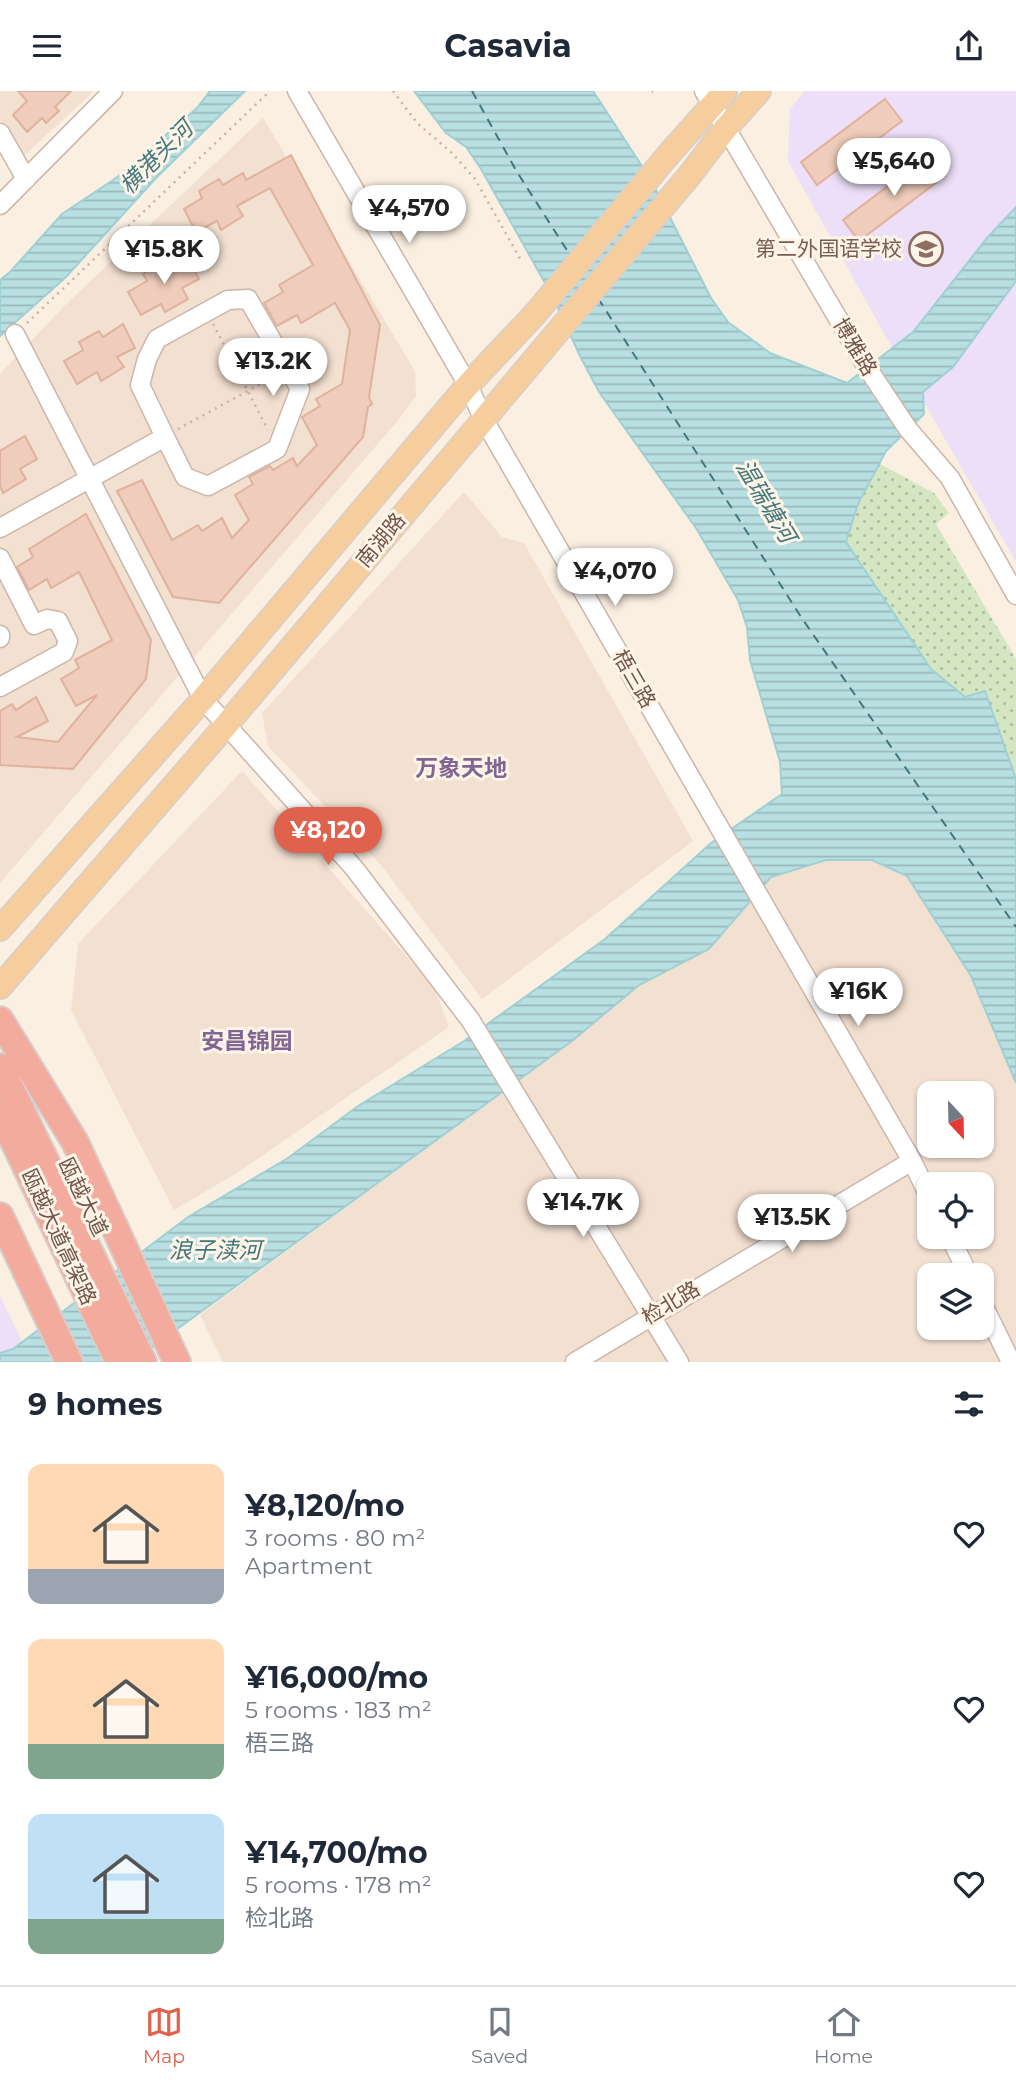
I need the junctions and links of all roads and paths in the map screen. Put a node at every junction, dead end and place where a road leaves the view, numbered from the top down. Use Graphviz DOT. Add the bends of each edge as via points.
graph roads {
  1 [pos="113,91"];
  2 [pos="270,91"];
  3 [pos="297,91"];
  4 [pos="393,91"];
  5 [pos="759,91"];
  6 [pos="714,96"];
  7 [pos="725,129"];
  8 [pos="0,134"];
  9 [pos="26,179"];
  10 [pos="0,205"];
  11 [pos="522,262"];
  12 [pos="206,312"];
  13 [pos="15,334"];
  14 [pos="289,368"];
  15 [pos="468,386"];
  16 [pos="248,390"];
  17 [pos="483,418"];
  18 [pos="165,437"];
  19 [pos="277,449"];
  20 [pos="89,478"];
  21 [pos="0,529"];
  22 [pos="0,558"];
  23 [pos="1009,574"];
  24 [pos="1016,595"];
  25 [pos="0,687"];
  26 [pos="202,699"];
  27 [pos="227,724"];
  28 [pos="0,929"];
  29 [pos="0,987"];
  30 [pos="0,1020"];
  31 [pos="0,1035"];
  32 [pos="0,1067"];
  33 [pos="0,1112"];
  34 [pos="912,1161"];
  35 [pos="917,1172"];
  36 [pos="0,1216"];
  37 [pos="652,1315"];
  38 [pos="994,1327"];
  39 [pos="69,1362"];
  40 [pos="119,1362"];
  41 [pos="143,1362"];
  42 [pos="162,1362"];
  43 [pos="177,1362"];
  44 [pos="575,1362"];
  45 [pos="679,1362"];
  46 [pos="1011,1362"];
  1 -- 9 [label="street"];
  2 -- 13 [label="path"];
  3 -- 15 [label="street, 梧三路"];
  4 -- 11 [label="path" via="417,124 475,179"];
  5 -- 7 [label="main road, 南湖路"];
  6 -- 7 [label="street, 博雅路"];
  6 -- 15 [label="main road, 南湖路" via="536,314"];
  7 -- 17 [label="main road, 南湖路"];
  7 -- 23 [label="street, 博雅路" via="866,366 908,429 950,478"];
  8 -- 9 [label="street"];
  9 -- 10 [label="street"];
  12 -- 14 [label="street" via="229,300 248,299"];
  12 -- 16 [label="path"];
  12 -- 18 [label="street" via="157,339 147,359 140,385"];
  13 -- 20 [label="street"];
  14 -- 16 [label="path"];
  14 -- 19 [label="street" via="300,389"];
  15 -- 17 [label="street, 梧三路"];
  15 -- 26 [label="main road, 南湖路"];
  16 -- 18 [label="path"];
  16 -- 19 [label="path"];
  17 -- 27 [label="main road, 南湖路"];
  17 -- 34 [label="street, 梧三路"];
  18 -- 19 [label="street" via="185,477 208,486"];
  18 -- 20 [label="street"];
  20 -- 21 [label="street"];
  20 -- 26 [label="street"];
  22 -- 25 [label="street" via="34,625 47,619 58,621 68,641 64,652"];
  23 -- 24 [label="street, 博雅路"];
  26 -- 27 [label="street"];
  26 -- 28 [label="main road, 南湖路"];
  27 -- 29 [label="main road, 南湖路"];
  27 -- 37 [label="street" via="354,868 471,1021"];
  30 -- 43 [label="highway" via="75,1142"];
  31 -- 42 [label="highway, 瓯越大道"];
  32 -- 41 [label="highway, 瓯越大道高架路"];
  33 -- 40 [label="highway, 瓯越大道高架路"];
  34 -- 35 [label="street, 梧三路"];
  34 -- 37 [label="street, 检北路"];
  36 -- 39 [label="highway"];
  37 -- 44 [label="street, 检北路"];
  37 -- 45 [label="street"];
  38 -- 46 [label="street"];
}
